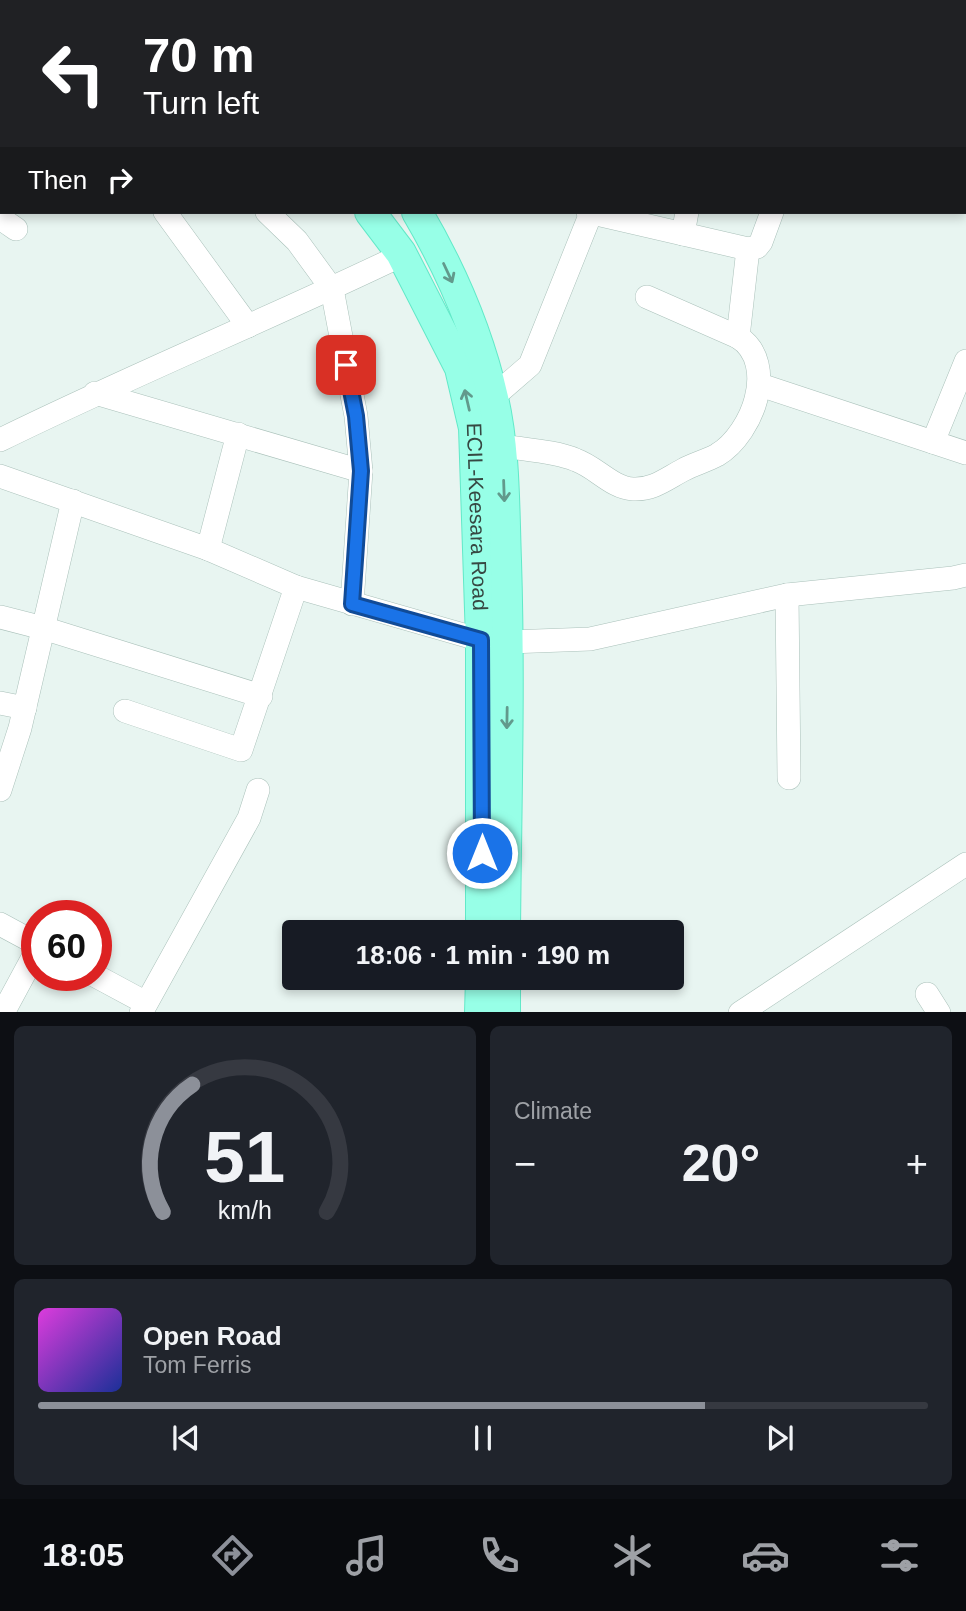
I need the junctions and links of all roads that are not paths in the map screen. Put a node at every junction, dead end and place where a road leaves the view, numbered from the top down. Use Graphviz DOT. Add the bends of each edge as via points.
graph roads {
  1 [pos="166,214"];
  2 [pos="269,214"];
  3 [pos="371,214"];
  4 [pos="418,214"];
  5 [pos="588,214"];
  6 [pos="606,214"];
  7 [pos="771,214"];
  8 [pos="685,223"];
  9 [pos="748,249"];
  10 [pos="402,255"];
  11 [pos="332,289"];
  12 [pos="648,297"];
  13 [pos="248,326"];
  14 [pos="738,337"];
  15 [pos="966,361"];
  16 [pos="760,385"];
  17 [pos="95,393"];
  18 [pos="493,397"];
  19 [pos="238,434"];
  20 [pos="0,440"];
  21 [pos="933,442"];
  22 [pos="502,446"];
  23 [pos="966,453"];
  24 [pos="361,471"];
  25 [pos="0,476"];
  26 [pos="73,501"];
  27 [pos="208,549"];
  28 [pos="966,575"];
  29 [pos="296,587"];
  30 [pos="787,595"];
  31 [pos="352,604"];
  32 [pos="0,617"];
  33 [pos="43,628"];
  34 [pos="495,641"];
  35 [pos="261,696"];
  36 [pos="0,703"];
  37 [pos="25,708"];
  38 [pos="125,711"];
  39 [pos="789,778"];
  40 [pos="0,790"];
  41 [pos="258,790"];
  42 [pos="966,864"];
  43 [pos="482,920"];
  44 [pos="505,920"];
  45 [pos="0,924"];
  46 [pos="21,935"];
  47 [pos="21,980"];
  48 [pos="112,987"];
  49 [pos="481,990"];
  50 [pos="505,990"];
  51 [pos="143,1008"];
  52 [pos="4,1012"];
  53 [pos="480,1012"];
  54 [pos="505,1012"];
  55 [pos="742,1012"];
  1 -- 13 [label="street"];
  2 -- 11 [label="street" via="297,241"];
  3 -- 10 [label="main road, ECIL-Keesara Road"];
  4 -- 18 [label="main road, ECIL-Keesara Road, one-way" via="474,329"];
  5 -- 18 [label="street" via="530,365"];
  6 -- 8 [label="street"];
  7 -- 9 [label="street" via="761,242"];
  8 -- 9 [label="street"];
  9 -- 14 [label="street"];
  10 -- 11 [label="street"];
  34 -- 10 [label="main road, ECIL-Keesara Road, one-way" via="474,428 460,368"];
  11 -- 13 [label="street"];
  11 -- 24 [label="street" via="356,416"];
  12 -- 14 [label="street"];
  13 -- 17 [label="street"];
  14 -- 16 [label="street" via="755,354"];
  15 -- 21 [label="street"];
  16 -- 21 [label="street"];
  16 -- 22 [label="street" via="739,435 719,454 654,487 631,489 574,459"];
  17 -- 19 [label="street"];
  17 -- 20 [label="street"];
  18 -- 22 [label="main road, ECIL-Keesara Road"];
  19 -- 24 [label="street"];
  19 -- 27 [label="street"];
  21 -- 23 [label="street"];
  22 -- 34 [label="main road, ECIL-Keesara Road, one-way"];
  24 -- 31 [label="street"];
  25 -- 26 [label="street"];
  26 -- 27 [label="street"];
  26 -- 33 [label="street"];
  27 -- 29 [label="street"];
  28 -- 30 [label="street"];
  29 -- 31 [label="street"];
  29 -- 35 [label="street"];
  30 -- 34 [label="street" via="590,639"];
  30 -- 39 [label="street"];
  31 -- 34 [label="street"];
  32 -- 33 [label="street"];
  33 -- 35 [label="street"];
  33 -- 37 [label="street"];
  34 -- 43 [label="main road, ECIL-Keesara Road"];
  34 -- 44 [label="main road, ECIL-Keesara Road, one-way"];
  35 -- 38 [label="street" via="241,750"];
  36 -- 37 [label="street"];
  37 -- 40 [label="street"];
  41 -- 51 [label="street" via="249,818"];
  42 -- 55 [label="street"];
  45 -- 46 [label="street"];
  47 -- 52 [label="street"];
  48 -- 51 [label="street"];
  49 -- 53 [label="main road"];
  50 -- 54 [label="main road"];
}
